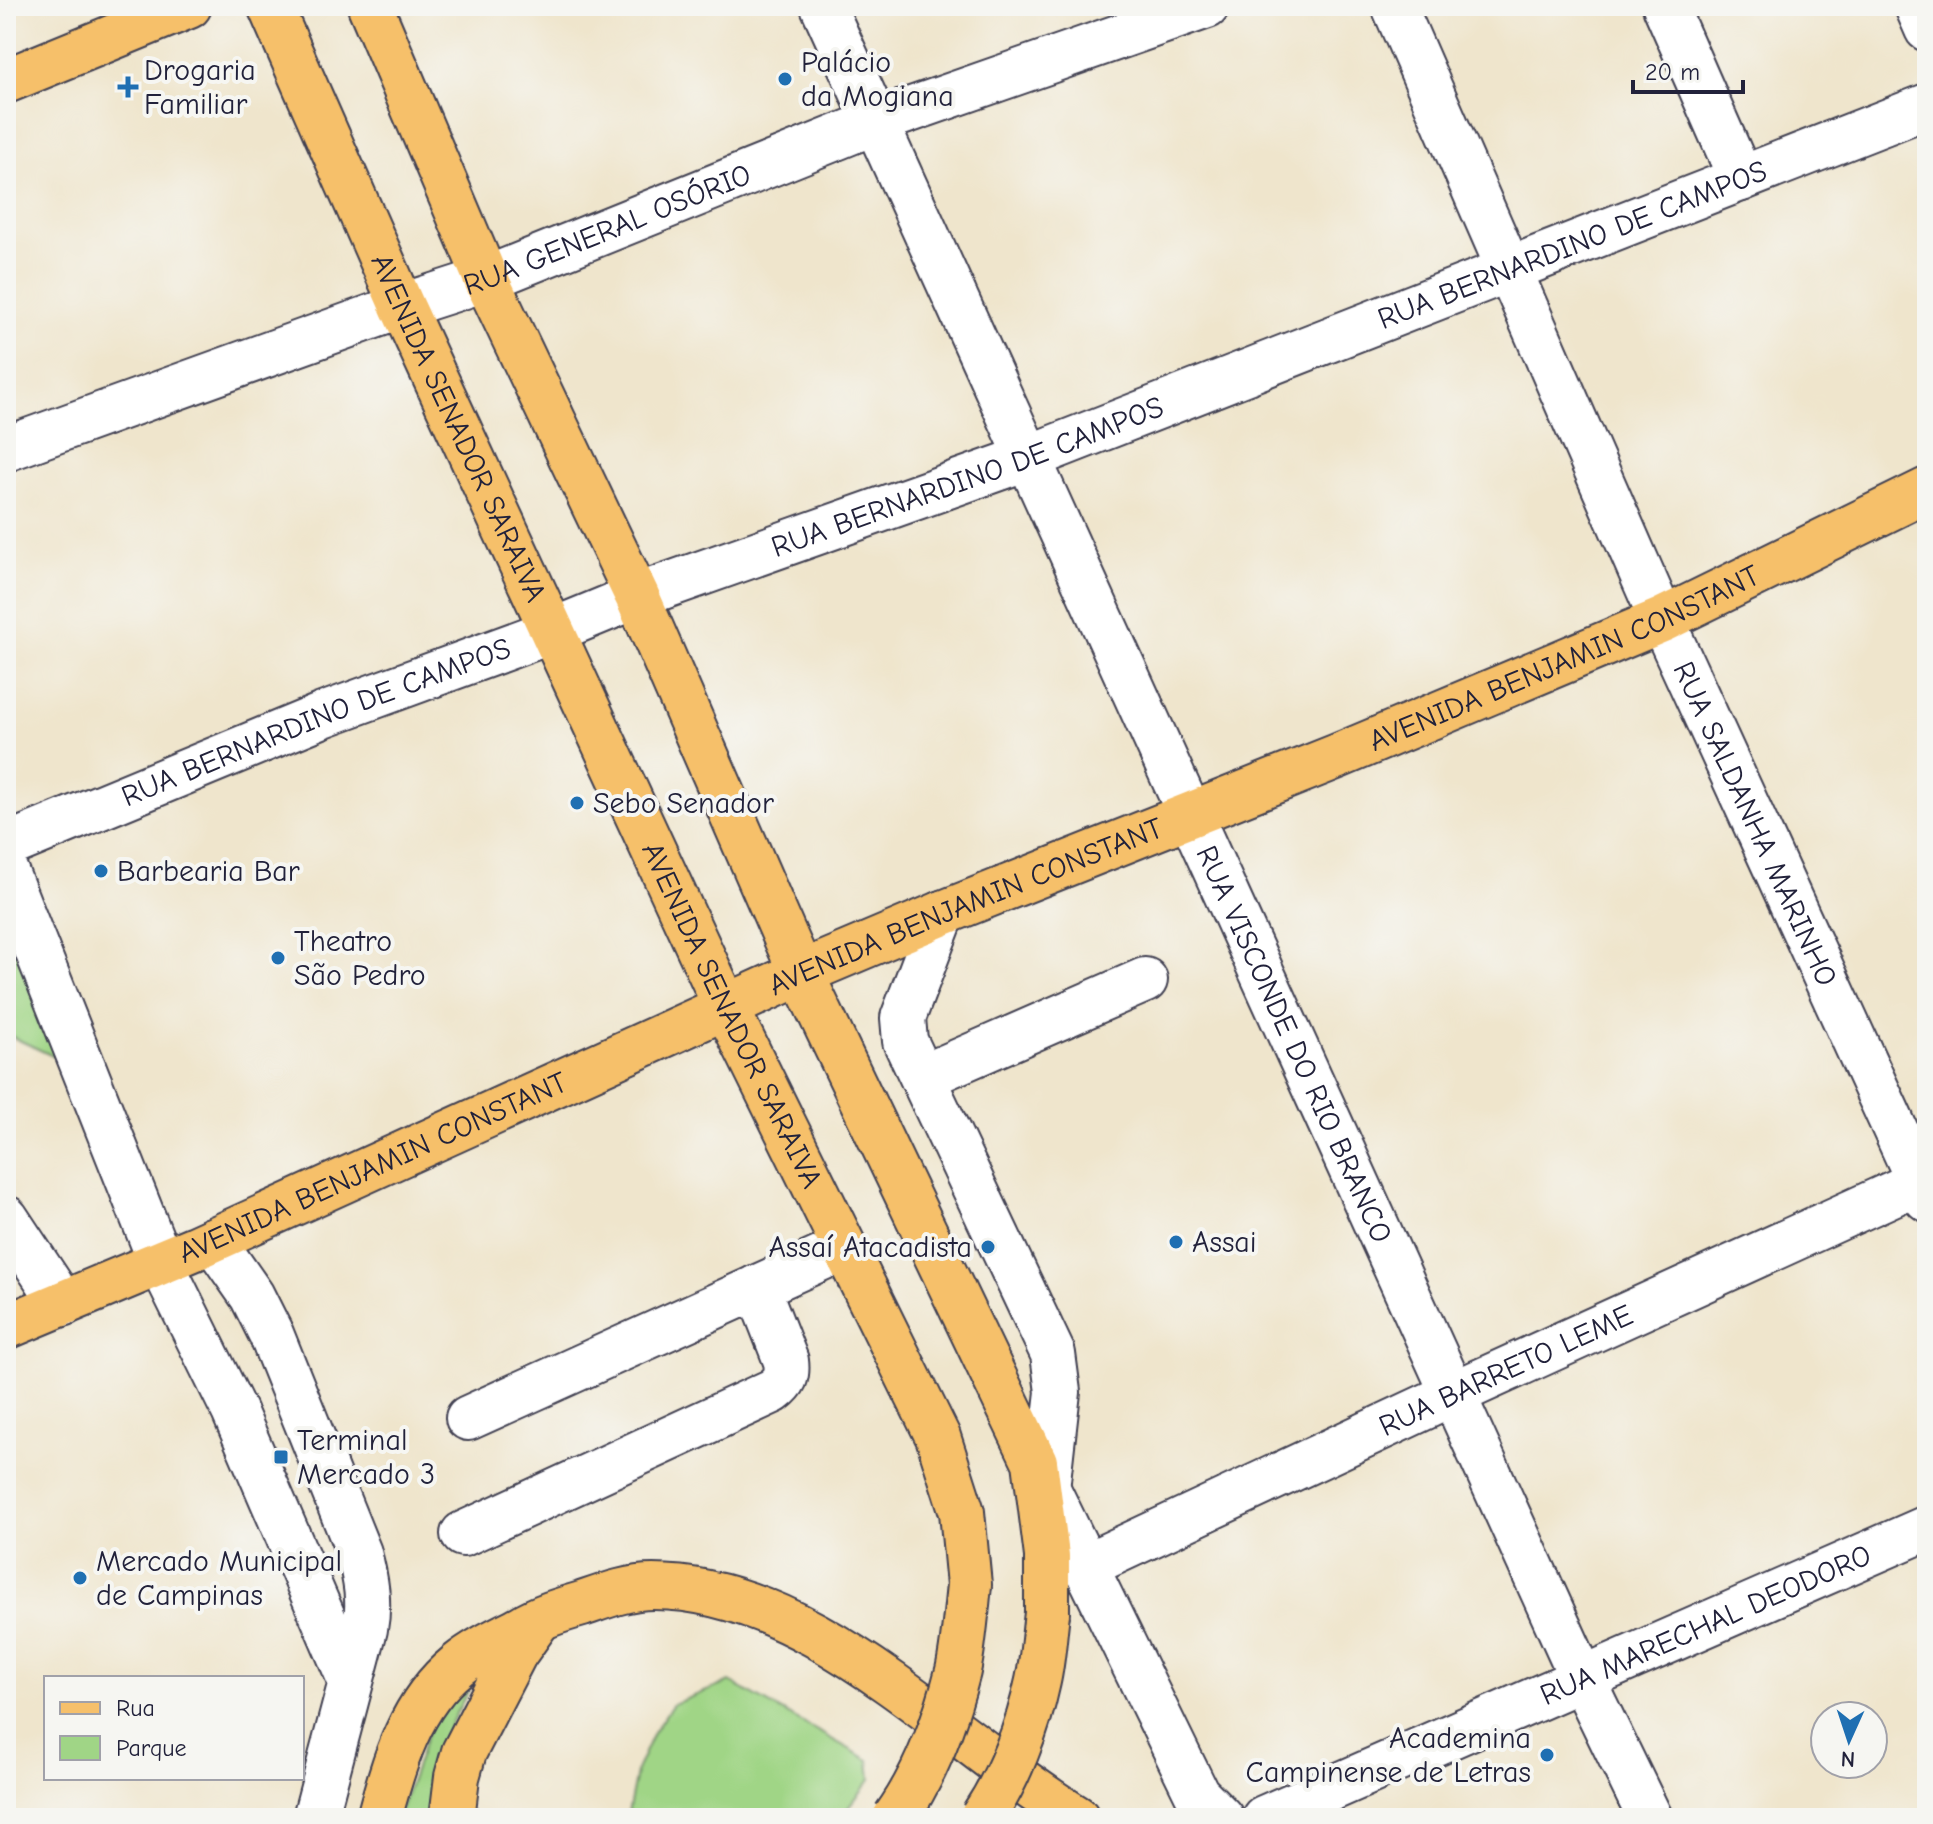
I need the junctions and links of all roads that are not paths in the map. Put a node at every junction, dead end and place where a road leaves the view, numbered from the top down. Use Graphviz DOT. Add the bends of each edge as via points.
graph roads {
  1 [pos="189,6"];
  2 [pos="270,6"];
  3 [pos="370,6"];
  4 [pos="823,6"];
  5 [pos="1207,6"];
  6 [pos="1394,6"];
  7 [pos="1665,6"];
  8 [pos="1917,6"];
  9 [pos="1927,29"];
  10 [pos="6,81"];
  11 [pos="1927,106"];
  12 [pos="875,122"];
  13 [pos="1741,179"];
  14 [pos="1509,269"];
  15 [pos="486,279"];
  16 [pos="402,306"];
  17 [pos="6,449"];
  18 [pos="1027,458"];
  19 [pos="1927,490"];
  20 [pos="637,596"];
  21 [pos="1662,620"];
  22 [pos="552,631"];
  23 [pos="1189,816"];
  24 [pos="6,846"];
  25 [pos="6,872"];
  26 [pos="943,913"];
  27 [pos="801,973"];
  28 [pos="1145,980"];
  29 [pos="725,1005"];
  30 [pos="923,1077"];
  31 [pos="1924,1187"];
  32 [pos="6,1218"];
  33 [pos="213,1240"];
  34 [pos="844,1248"];
  35 [pos="161,1263"];
  36 [pos="757,1287"];
  37 [pos="63,1304"];
  38 [pos="6,1327"];
  39 [pos="1453,1394"];
  40 [pos="468,1418"];
  41 [pos="1041,1475"];
  42 [pos="1927,1528"];
  43 [pos="463,1534"];
  44 [pos="1085,1566"];
  45 [pos="540,1616"];
  46 [pos="1582,1678"];
  47 [pos="350,1680"];
  48 [pos="315,1818"];
  49 [pos="379,1818"];
  50 [pos="452,1818"];
  51 [pos="895,1818"];
  52 [pos="982,1818"];
  53 [pos="1077,1818"];
  54 [pos="1221,1818"];
  55 [pos="1264,1818"];
  56 [pos="1650,1818"];
  1 -- 10 [label="main road"];
  2 -- 16 [label="main road, AVENIDA SENADOR SARAIVA"];
  3 -- 15 [label="main road"];
  4 -- 12 [label="street, RUA VISCONDE DO RIO BRANCO"];
  5 -- 12 [label="street, RUA GENERAL OSÓRIO"];
  6 -- 14 [label="street, RUA SALDANHA MARINHO"];
  7 -- 13 [label="street"];
  8 -- 9 [label="street"];
  11 -- 13 [label="street, RUA BERNARDINO DE CAMPOS"];
  12 -- 15 [label="street, RUA GENERAL OSÓRIO"];
  12 -- 18 [label="street, RUA VISCONDE DO RIO BRANCO"];
  13 -- 14 [label="street, RUA BERNARDINO DE CAMPOS"];
  14 -- 18 [label="street, RUA BERNARDINO DE CAMPOS"];
  14 -- 21 [label="street, RUA SALDANHA MARINHO"];
  15 -- 16 [label="street, RUA GENERAL OSÓRIO"];
  15 -- 20 [label="main road"];
  16 -- 17 [label="street, RUA GENERAL OSÓRIO"];
  16 -- 22 [label="main road, AVENIDA SENADOR SARAIVA"];
  18 -- 20 [label="street, RUA BERNARDINO DE CAMPOS"];
  18 -- 23 [label="street, RUA VISCONDE DO RIO BRANCO"];
  19 -- 21 [label="main road, AVENIDA BENJAMIN CONSTANT"];
  20 -- 22 [label="street, RUA BERNARDINO DE CAMPOS"];
  20 -- 27 [label="main road"];
  21 -- 23 [label="main road, AVENIDA BENJAMIN CONSTANT"];
  21 -- 31 [label="street, RUA SALDANHA MARINHO"];
  22 -- 24 [label="street, RUA BERNARDINO DE CAMPOS" via="323,715"];
  22 -- 29 [label="main road, AVENIDA SENADOR SARAIVA"];
  23 -- 26 [label="main road, AVENIDA BENJAMIN CONSTANT"];
  23 -- 39 [label="street, RUA VISCONDE DO RIO BRANCO"];
  25 -- 35 [label="street"];
  26 -- 27 [label="main road, AVENIDA BENJAMIN CONSTANT"];
  26 -- 30 [label="street" via="903,1018 905,1041"];
  27 -- 29 [label="main road, AVENIDA BENJAMIN CONSTANT"];
  27 -- 41 [label="main road"];
  28 -- 30 [label="street"];
  29 -- 33 [label="main road, AVENIDA BENJAMIN CONSTANT"];
  29 -- 34 [label="main road, AVENIDA SENADOR SARAIVA"];
  30 -- 41 [label="street" via="1053,1354 1058,1392"];
  31 -- 39 [label="street, RUA BARRETO LEME"];
  32 -- 37 [label="street"];
  33 -- 35 [label="main road, AVENIDA BENJAMIN CONSTANT"];
  33 -- 47 [label="street" via="271,1334 359,1553 369,1606"];
  34 -- 36 [label="street"];
  34 -- 51 [label="main road, AVENIDA SENADOR SARAIVA, bridge" via="938,1437 962,1512 969,1585 958,1669 934,1747"];
  35 -- 37 [label="main road, AVENIDA BENJAMIN CONSTANT"];
  35 -- 47 [label="street" via="234,1411"];
  36 -- 40 [label="street"];
  36 -- 43 [label="street" via="786,1361 783,1384"];
  37 -- 38 [label="main road, AVENIDA BENJAMIN CONSTANT"];
  39 -- 44 [label="street, RUA BARRETO LEME"];
  39 -- 46 [label="street, RUA VISCONDE DO RIO BRANCO"];
  41 -- 44 [label="street"];
  41 -- 52 [label="main road, bridge" via="1047,1613 1038,1680 1025,1729"];
  42 -- 46 [label="street, RUA MARECHAL DEODORO"];
  44 -- 54 [label="street" via="1197,1794"];
  45 -- 49 [label="main road" via="458,1665 429,1697 406,1731"];
  45 -- 50 [label="main road" via="464,1752"];
  45 -- 53 [label="main road" via="651,1587 696,1591 761,1609 838,1647"];
  46 -- 55 [label="street, RUA MARECHAL DEODORO"];
  46 -- 56 [label="street, RUA VISCONDE DO RIO BRANCO"];
  47 -- 48 [label="street"];
}
